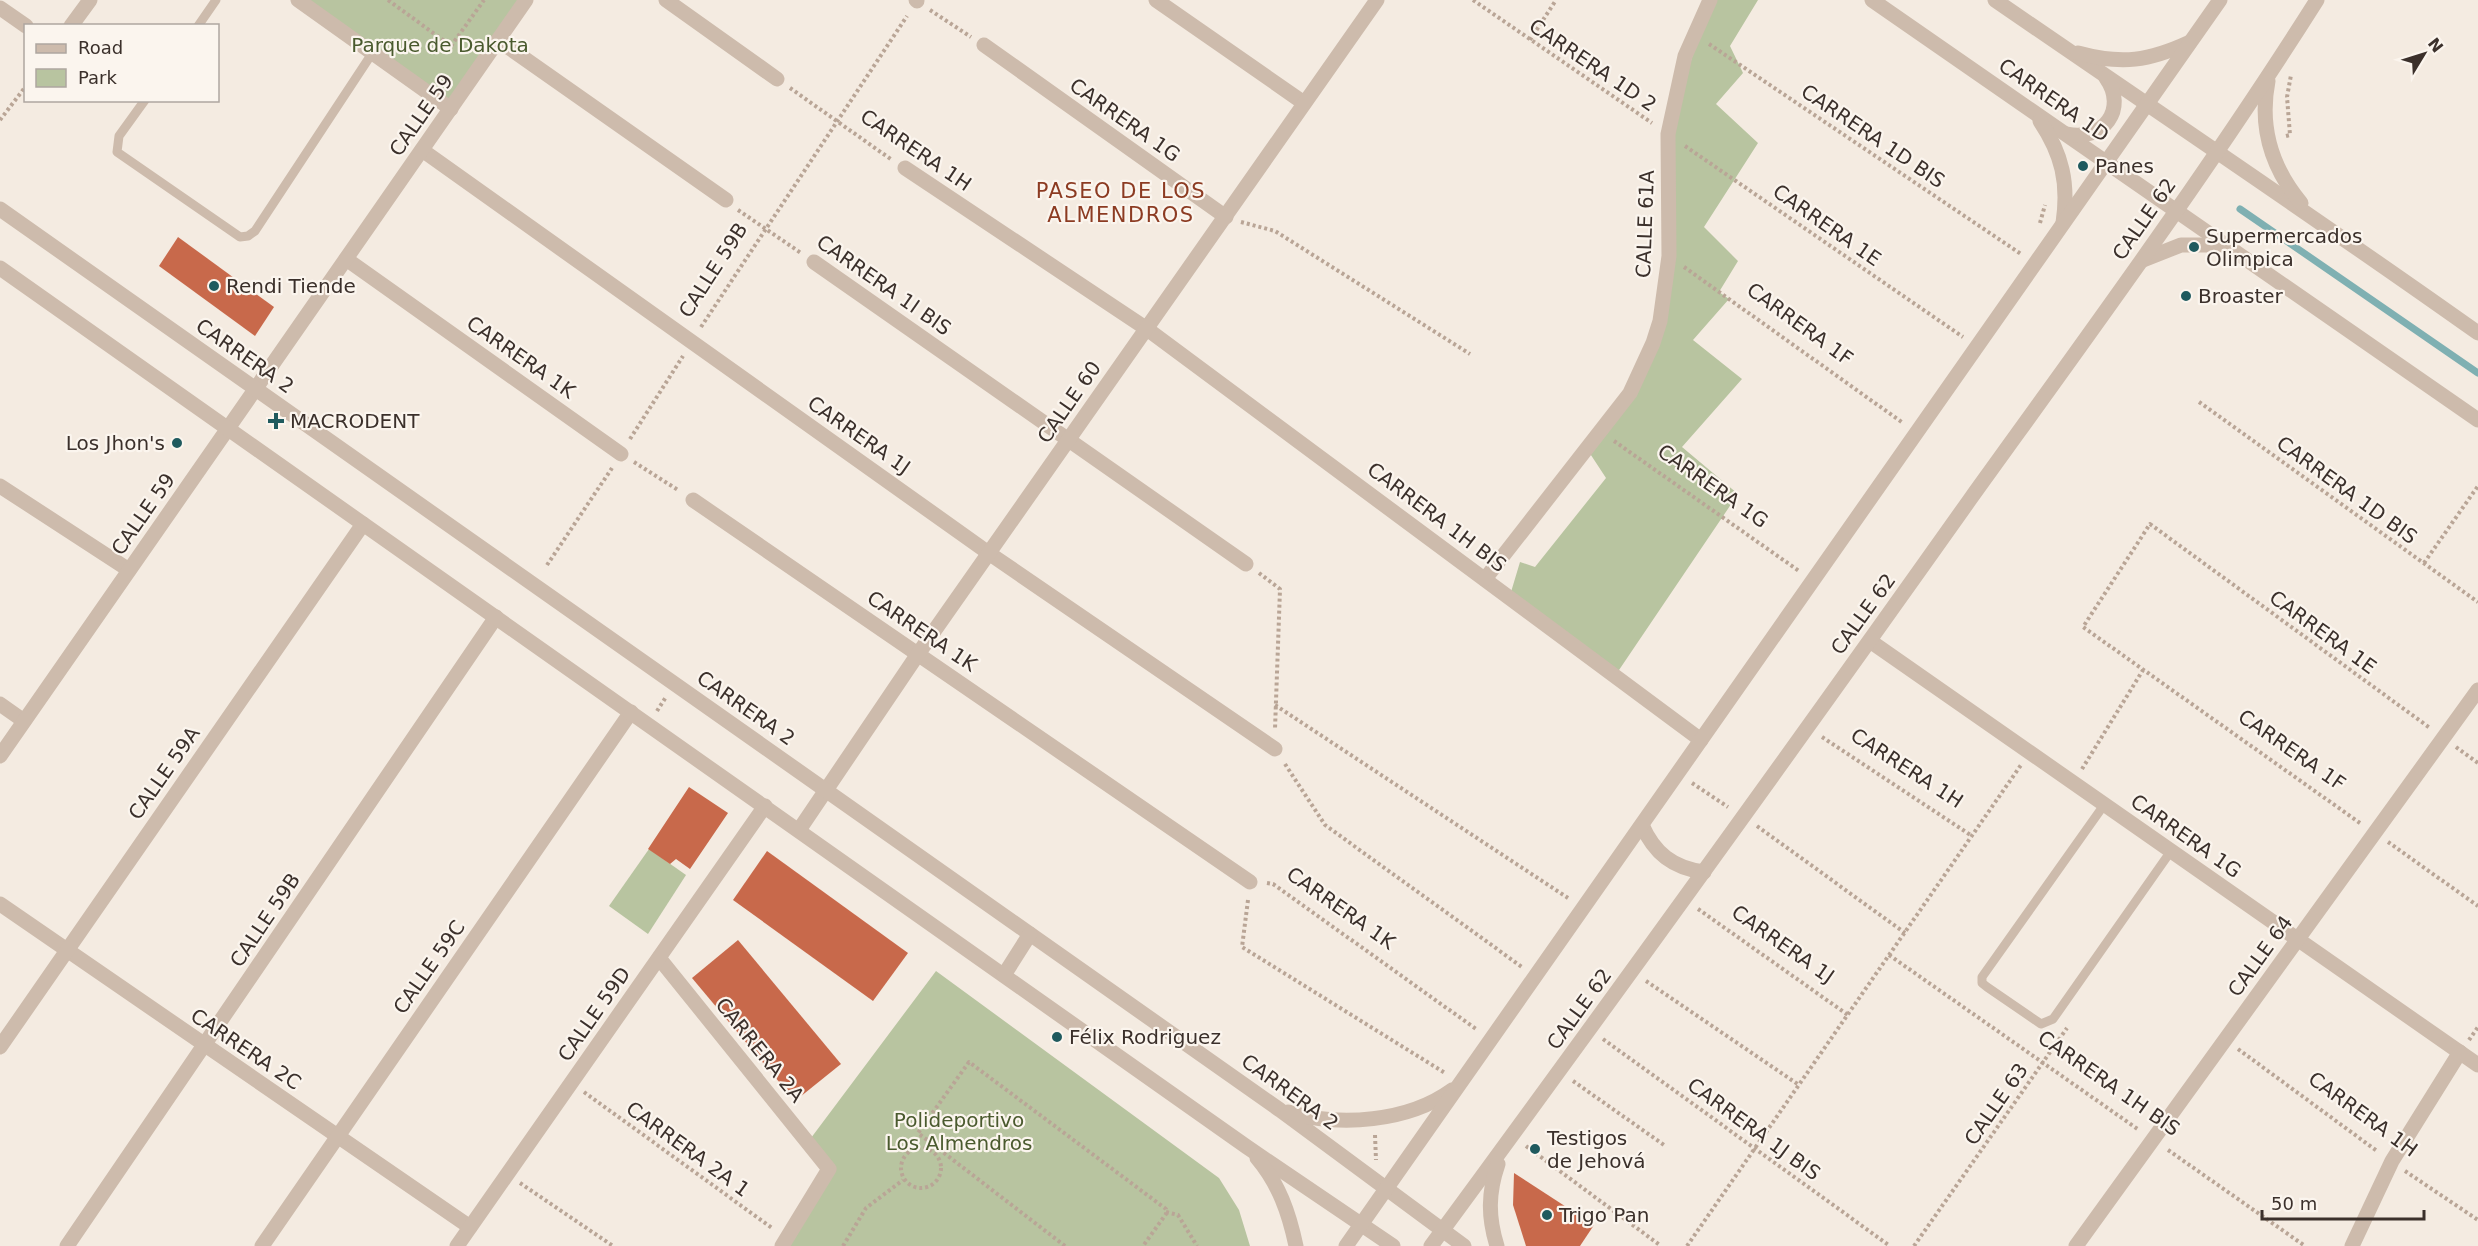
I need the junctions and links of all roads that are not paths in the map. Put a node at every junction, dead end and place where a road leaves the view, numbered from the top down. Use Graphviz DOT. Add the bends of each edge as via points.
graph roads {
  1 [pos="90,0"];
  2 [pos="216,0"];
  3 [pos="298,0"];
  4 [pos="526,0"];
  5 [pos="666,0"];
  6 [pos="1156,0"];
  7 [pos="1377,0"];
  8 [pos="1710,0"];
  9 [pos="1872,0"];
  10 [pos="2317,0"];
  11 [pos="2000,1"];
  12 [pos="2214,2"];
  13 [pos="0,8"];
  14 [pos="72,24"];
  15 [pos="199,24"];
  16 [pos="24,25"];
  17 [pos="498,40"];
  18 [pos="2191,41"];
  19 [pos="984,45"];
  20 [pos="2069,51"];
  21 [pos="373,52"];
  22 [pos="2104,75"];
  23 [pos="2270,75"];
  24 [pos="777,79"];
  25 [pos="144,102"];
  26 [pos="1304,103"];
  27 [pos="2147,105"];
  28 [pos="451,109"];
  29 [pos="2035,113"];
  30 [pos="2064,133"];
  31 [pos="422,150"];
  32 [pos="2216,153"];
  33 [pos="2107,162"];
  34 [pos="905,168"];
  35 [pos="726,200"];
  36 [pos="0,209"];
  37 [pos="2176,211"];
  38 [pos="2309,213"];
  39 [pos="1226,217"];
  40 [pos="2062,226"];
  41 [pos="2226,245"];
  42 [pos="346,259"];
  43 [pos="2140,261"];
  44 [pos="814,262"];
  45 [pos="0,268"];
  46 [pos="1147,329"];
  47 [pos="2478,333"];
  48 [pos="256,389"];
  49 [pos="2478,420"];
  50 [pos="228,428"];
  51 [pos="1069,439"];
  52 [pos="621,454"];
  53 [pos="0,486"];
  54 [pos="693,500"];
  55 [pos="363,524"];
  56 [pos="990,554"];
  57 [pos="1246,564"];
  58 [pos="129,570"];
  59 [pos="1485,579"];
  60 [pos="496,617"];
  61 [pos="1869,641"];
  62 [pos="918,654"];
  63 [pos="2478,690"];
  64 [pos="0,704"];
  65 [pos="631,712"];
  66 [pos="24,721"];
  67 [pos="1701,740"];
  68 [pos="1275,749"];
  69 [pos="0,756"];
  70 [pos="827,791"];
  71 [pos="2104,805"];
  72 [pos="765,806"];
  73 [pos="1642,825"];
  74 [pos="799,830"];
  75 [pos="2171,851"];
  76 [pos="1704,872"];
  77 [pos="1250,882"];
  78 [pos="0,904"];
  79 [pos="1030,934"];
  80 [pos="2298,939"];
  81 [pos="66,951"];
  82 [pos="659,958"];
  83 [pos="1004,975"];
  84 [pos="204,1046"];
  85 [pos="0,1047"];
  86 [pos="2460,1052"];
  87 [pos="2478,1065"];
  88 [pos="1460,1084"];
  89 [pos="1280,1110"];
  90 [pos="337,1137"];
  91 [pos="1515,1144"];
  92 [pos="1247,1146"];
  93 [pos="1387,1190"];
  94 [pos="1362,1225"];
  95 [pos="470,1227"];
  96 [pos="1443,1230"];
  97 [pos="784,1242"];
  98 [pos="67,1246"];
  99 [pos="262,1246"];
  100 [pos="457,1246"];
  101 [pos="1296,1246"];
  102 [pos="1346,1246"];
  103 [pos="1393,1246"];
  104 [pos="1431,1246"];
  105 [pos="1464,1246"];
  106 [pos="1497,1246"];
  107 [pos="2076,1246"];
  108 [pos="2352,1246"];
  1 -- 14 [label="street"];
  2 -- 15 [label="lane"];
  3 -- 21 [label="street"];
  4 -- 17 [label="street, CALLE 59"];
  5 -- 24 [label="street"];
  6 -- 26 [label="street"];
  7 -- 26 [label="street, CALLE 60"];
  8 -- 59 [label="street, CALLE 61A" via="1685,56 1668,134 1669,256 1653,344 1630,393"];
  9 -- 29 [label="street, CARRERA 1D"];
  10 -- 23 [label="street, CALLE 62"];
  11 -- 20 [label="street"];
  12 -- 18 [label="street"];
  13 -- 16 [label="street"];
  17 -- 28 [label="street, CALLE 59"];
  17 -- 35 [label="street"];
  18 -- 20 [label="street" via="2164,54 2132,61 2110,61"];
  18 -- 27 [label="street"];
  19 -- 39 [label="street, CARRERA 1G"];
  20 -- 22 [label="street"];
  21 -- 25 [label="lane" via="248,237 240,237 117,152 119,136"];
  21 -- 28 [label="street"];
  22 -- 27 [label="street"];
  22 -- 30 [label="street" via="2115,100 2112,115 2092,134"];
  23 -- 32 [label="street, CALLE 62"];
  23 -- 38 [label="street" via="2265,96 2268,140 2278,170"];
  26 -- 39 [label="street, CALLE 60"];
  27 -- 32 [label="street"];
  27 -- 33 [label="street"];
  28 -- 31 [label="street, CALLE 59"];
  29 -- 30 [label="street, CARRERA 1D"];
  29 -- 40 [label="street" via="2057,147 2063,166 2066,186"];
  30 -- 33 [label="street, CARRERA 1D"];
  31 -- 42 [label="street, CALLE 59"];
  31 -- 56 [label="street, CARRERA 1J"];
  32 -- 37 [label="street, CALLE 62"];
  32 -- 38 [label="street"];
  33 -- 37 [label="street, CARRERA 1D"];
  33 -- 40 [label="street"];
  34 -- 46 [label="street, CARRERA 1H"];
  36 -- 48 [label="street, CARRERA 2"];
  37 -- 41 [label="street, CARRERA 1D"];
  37 -- 43 [label="street, CALLE 62"];
  38 -- 47 [label="street"];
  39 -- 46 [label="street, CALLE 60"];
  40 -- 67 [label="street"];
  41 -- 43 [label="street" via="2181,245"];
  41 -- 49 [label="street, CARRERA 1D"];
  42 -- 48 [label="street, CALLE 59"];
  42 -- 52 [label="street, CARRERA 1K"];
  43 -- 61 [label="street, CALLE 62"];
  44 -- 51 [label="street, CARRERA 1I BIS"];
  45 -- 50 [label="street"];
  46 -- 51 [label="street, CALLE 60"];
  46 -- 59 [label="street, CARRERA 1H BIS"];
  48 -- 50 [label="street, CALLE 59"];
  48 -- 70 [label="street, CARRERA 2"];
  50 -- 55 [label="street"];
  50 -- 58 [label="street, CALLE 59"];
  51 -- 56 [label="street, CALLE 60"];
  51 -- 57 [label="street, CARRERA 1I BIS"];
  53 -- 58 [label="street"];
  54 -- 62 [label="street, CARRERA 1K"];
  55 -- 60 [label="street"];
  55 -- 81 [label="street, CALLE 59A"];
  56 -- 62 [label="street, CALLE 60"];
  56 -- 68 [label="street, CARRERA 1J"];
  58 -- 66 [label="street, CALLE 59"];
  59 -- 67 [label="street, CARRERA 1H BIS"];
  60 -- 65 [label="street"];
  60 -- 84 [label="street, CALLE 59B"];
  61 -- 71 [label="street, CARRERA 1G"];
  61 -- 76 [label="street, CALLE 62"];
  62 -- 70 [label="street, CALLE 60"];
  62 -- 77 [label="street, CARRERA 1K"];
  63 -- 80 [label="street, CALLE 64"];
  64 -- 66 [label="street"];
  65 -- 72 [label="street"];
  65 -- 90 [label="street, CALLE 59C"];
  66 -- 69 [label="street, CALLE 59"];
  67 -- 73 [label="street"];
  70 -- 74 [label="street, CALLE 60"];
  70 -- 79 [label="street, CARRERA 2"];
  71 -- 75 [label="street, CARRERA 1G"];
  71 -- 75 [label="lane" via="1982,977 1987,987 2041,1024 2053,1019"];
  72 -- 74 [label="street"];
  72 -- 82 [label="street, CALLE 59D"];
  73 -- 76 [label="street" via="1651,844 1665,859"];
  73 -- 88 [label="street"];
  74 -- 83 [label="street"];
  75 -- 80 [label="street, CARRERA 1G"];
  76 -- 91 [label="street, CALLE 62"];
  78 -- 81 [label="street, CARRERA 2C"];
  79 -- 83 [label="street"];
  79 -- 89 [label="street, CARRERA 2"];
  80 -- 86 [label="street, CARRERA 1G"];
  80 -- 107 [label="street, CALLE 64"];
  81 -- 84 [label="street, CARRERA 2C"];
  81 -- 85 [label="street, CALLE 59A"];
  82 -- 95 [label="street, CALLE 59D"];
  82 -- 97 [label="street, CARRERA 2A" via="829,1169"];
  83 -- 92 [label="street"];
  84 -- 90 [label="street, CARRERA 2C"];
  84 -- 98 [label="street, CALLE 59B"];
  86 -- 87 [label="street, CARRERA 1G"];
  86 -- 108 [label="street" via="2392,1161"];
  88 -- 89 [label="street" via="1442,1098 1420,1107 1374,1118 1326,1119"];
  88 -- 93 [label="street"];
  89 -- 93 [label="street, CARRERA 2"];
  90 -- 95 [label="street, CARRERA 2C"];
  90 -- 99 [label="street, CALLE 59C"];
  91 -- 96 [label="street, CALLE 62"];
  91 -- 106 [label="street" via="1491,1184 1491,1227"];
  92 -- 94 [label="street"];
  92 -- 101 [label="street" via="1280,1192"];
  93 -- 94 [label="street"];
  93 -- 96 [label="street, CARRERA 2"];
  94 -- 102 [label="street"];
  94 -- 103 [label="street"];
  95 -- 100 [label="street, CALLE 59D"];
  96 -- 104 [label="street, CALLE 62"];
  96 -- 105 [label="street, CARRERA 2"];
}
